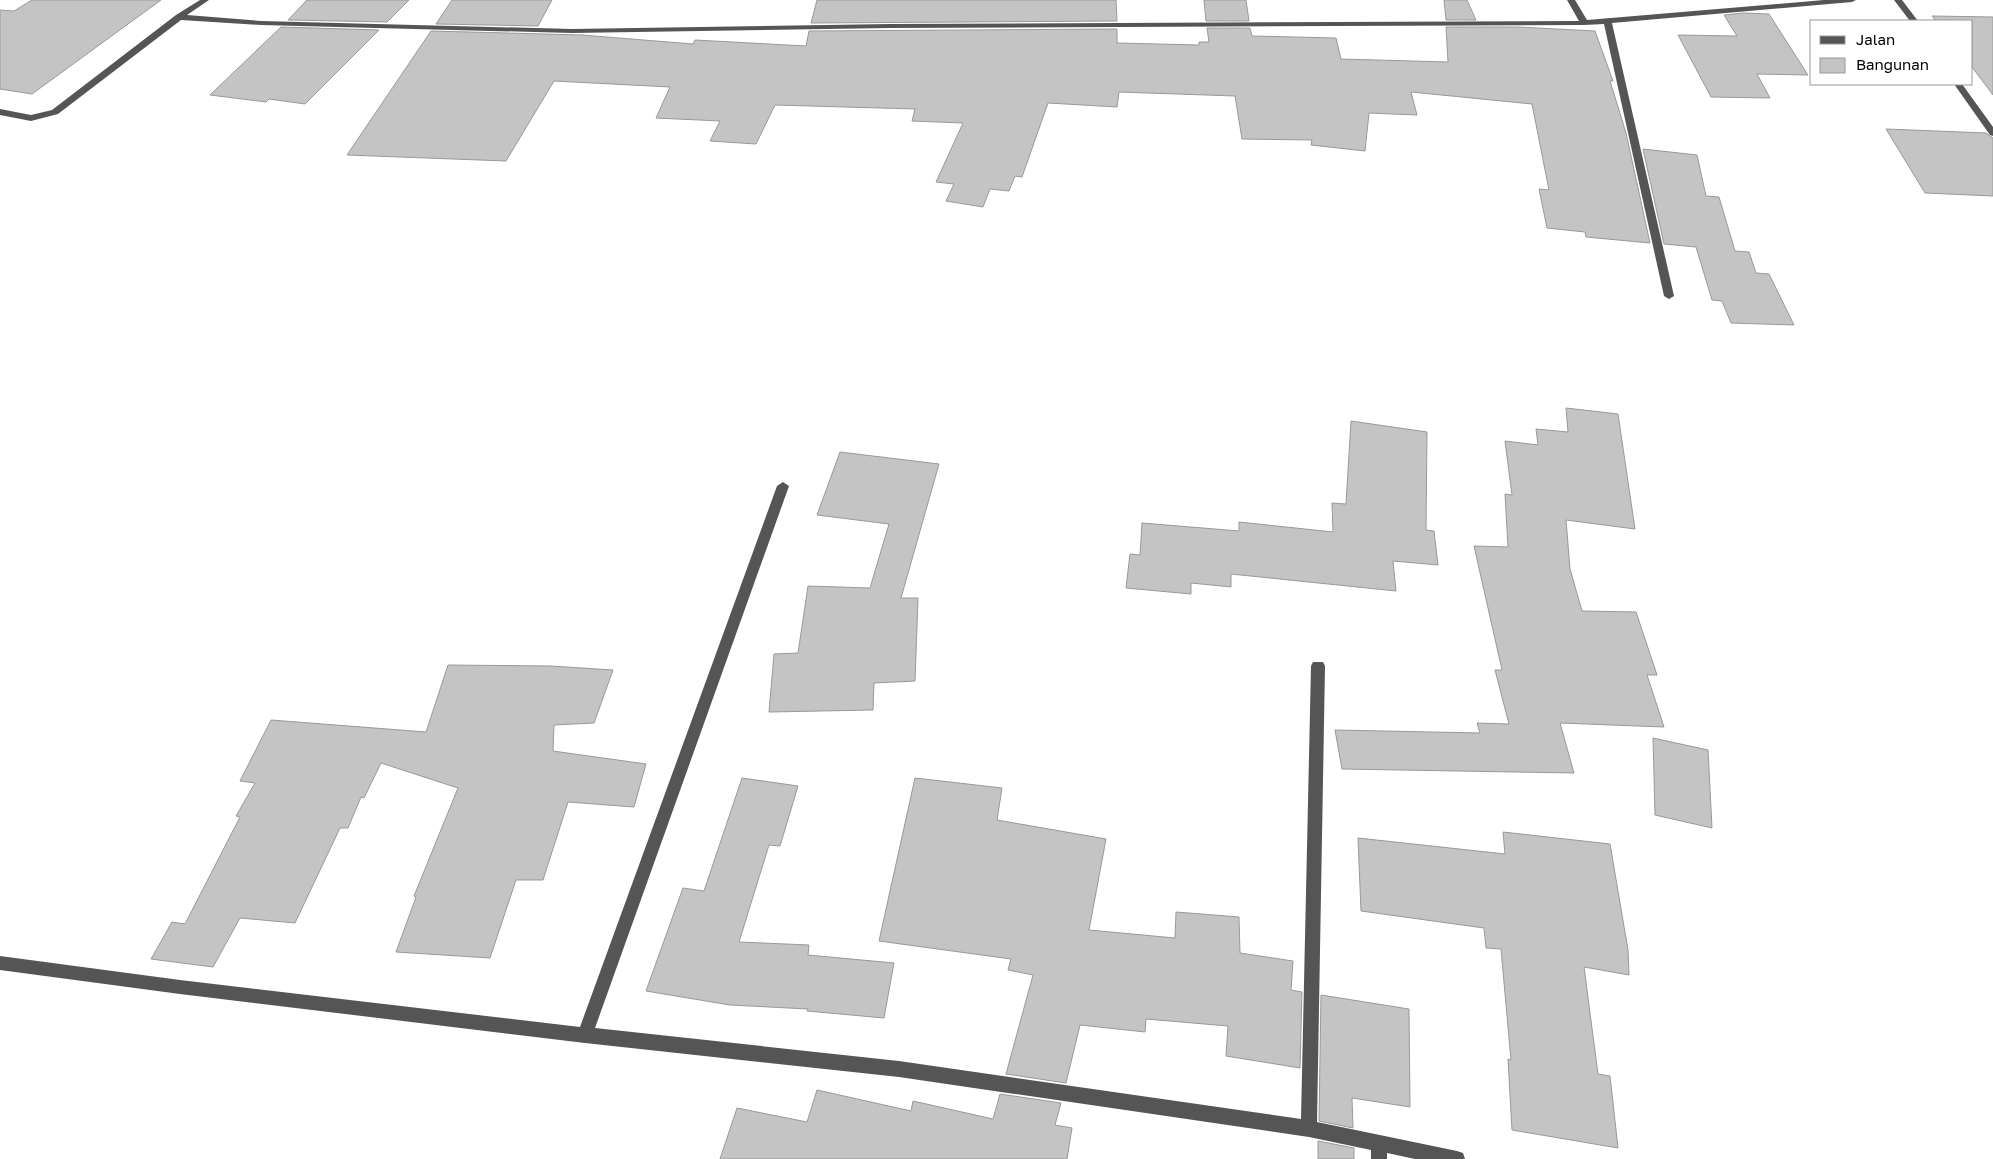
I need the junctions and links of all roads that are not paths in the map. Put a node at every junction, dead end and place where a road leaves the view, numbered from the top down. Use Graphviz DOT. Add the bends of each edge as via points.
graph roads {
  1 [pos="205,0"];
  2 [pos="1571,0"];
  3 [pos="1852,0"];
  4 [pos="1898,0"];
  5 [pos="180,17"];
  6 [pos="1913,20"];
  7 [pos="1608,22"];
  8 [pos="1584,23"];
  9 [pos="1959,85"];
  10 [pos="0,112"];
  11 [pos="1993,133"];
  12 [pos="1669,296"];
  13 [pos="783,486"];
  14 [pos="1318,666"];
  15 [pos="0,963"];
  16 [pos="585,1035"];
  17 [pos="1309,1129"];
  18 [pos="1379,1151"];
  19 [pos="1457,1159"];
  1 -- 5 [label="street"];
  2 -- 8 [label="street"];
  3 -- 7 [label="street"];
  4 -- 6 [label="street"];
  5 -- 8 [label="street" via="262,23 572,31"];
  5 -- 10 [label="street" via="55,112 31,118"];
  7 -- 8 [label="street"];
  7 -- 12 [label="street"];
  9 -- 11 [label="street"];
  13 -- 16 [label="street"];
  14 -- 17 [label="street"];
  15 -- 16 [label="street"];
  16 -- 17 [label="street" via="899,1069"];
  17 -- 18 [label="street"];
  18 -- 19 [label="street"];
}
